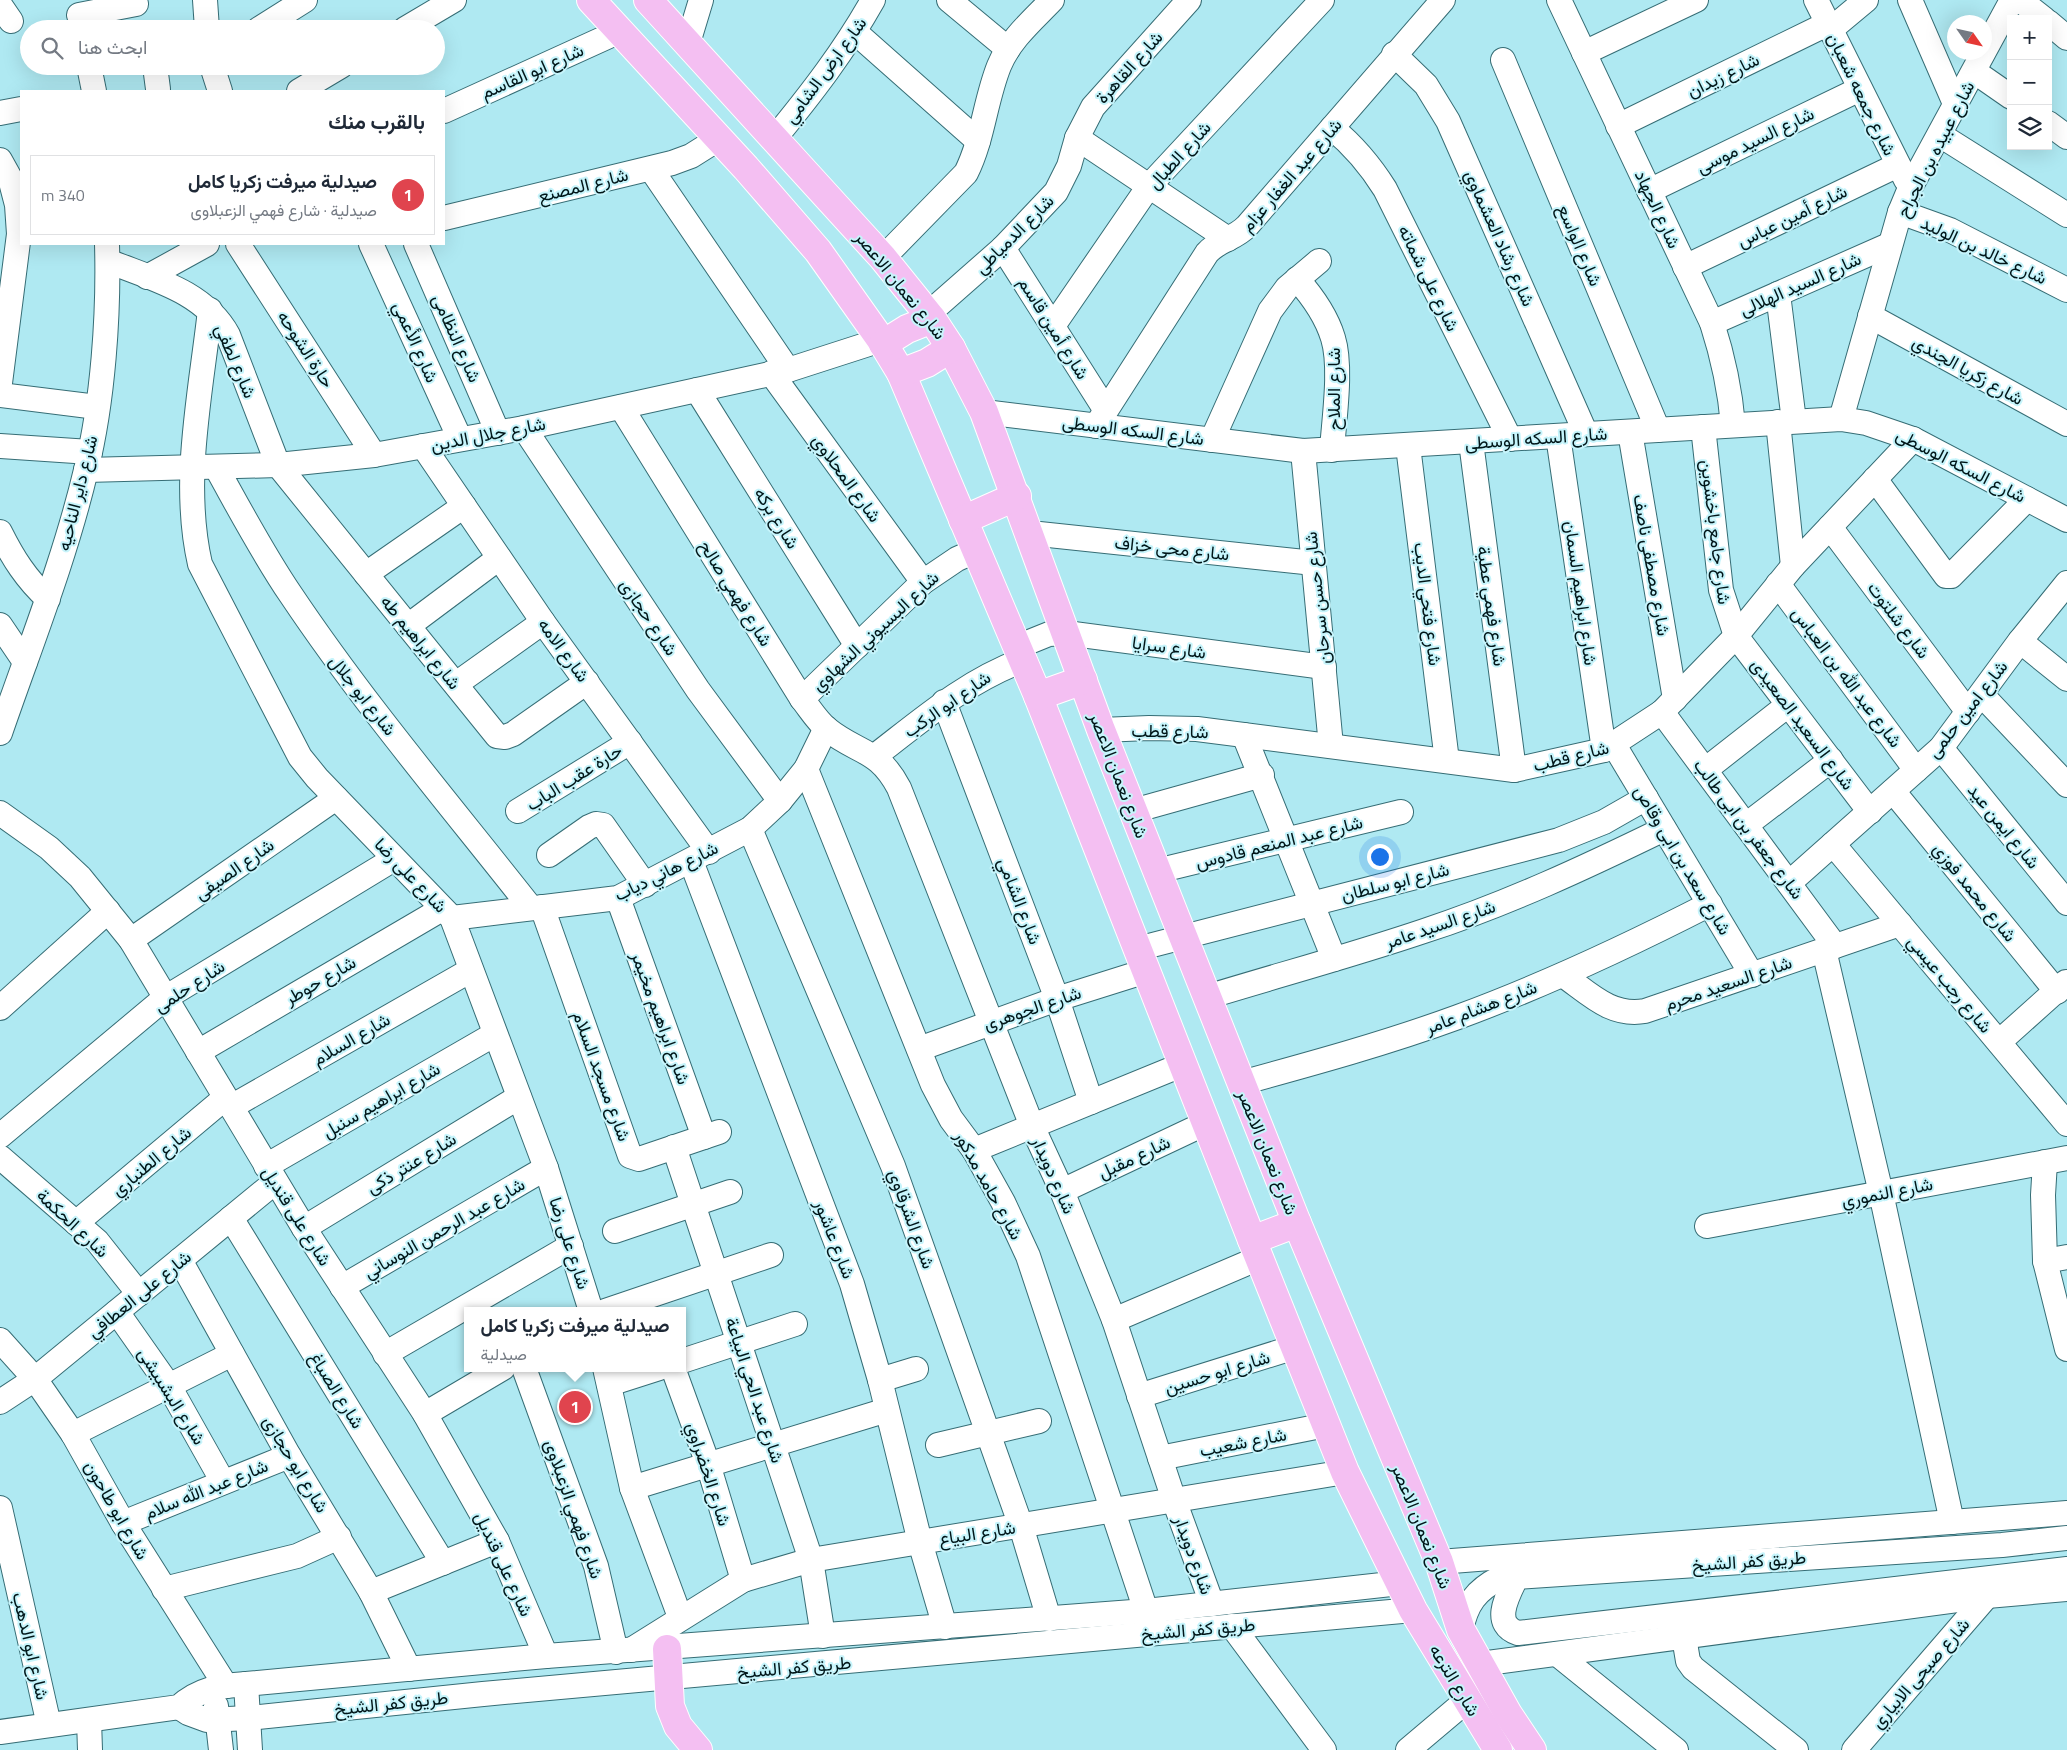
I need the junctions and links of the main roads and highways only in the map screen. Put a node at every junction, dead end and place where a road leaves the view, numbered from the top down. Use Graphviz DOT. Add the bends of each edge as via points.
graph roads {
  1 [pos="591,0"];
  2 [pos="648,0"];
  3 [pos="774,139"];
  4 [pos="746,168"];
  5 [pos="930,317"];
  6 [pos="882,342"];
  7 [pos="951,348"];
  8 [pos="901,373"];
  9 [pos="1016,496"];
  10 [pos="962,520"];
  11 [pos="1083,680"];
  12 [pos="1038,696"];
  13 [pos="1297,1223"];
  14 [pos="1255,1249"];
  15 [pos="1461,1630"];
  16 [pos="667,1648"];
  17 [pos="698,1750"];
  18 [pos="1498,1750"];
  19 [pos="1532,1750"];
  1 -- 4 [label="main road"];
  2 -- 3 [label="main road, شارع نعمان الاعصر"];
  3 -- 4 [label="main road"];
  3 -- 5 [label="main road, شارع نعمان الاعصر" via="883,258"];
  4 -- 6 [label="main road" via="818,251"];
  5 -- 6 [label="main road"];
  5 -- 7 [label="main road, شارع نعمان الاعصر"];
  6 -- 8 [label="main road"];
  7 -- 8 [label="main road" via="927,363"];
  7 -- 9 [label="main road, شارع نعمان الاعصر" via="984,412"];
  8 -- 10 [label="main road"];
  9 -- 10 [label="main road"];
  9 -- 11 [label="main road, شارع نعمان الاعصر"];
  10 -- 12 [label="main road"];
  11 -- 12 [label="main road"];
  11 -- 13 [label="main road, شارع نعمان الاعصر"];
  12 -- 14 [label="main road"];
  13 -- 14 [label="main road"];
  13 -- 15 [label="main road, شارع نعمان الاعصر" via="1439,1562"];
  14 -- 18 [label="main road, شارع الترعه" via="1345,1472 1413,1610"];
  15 -- 19 [label="main road, شارع الترعه"];
  16 -- 17 [label="main road" via="666,1678 670,1706 678,1726"];
}
